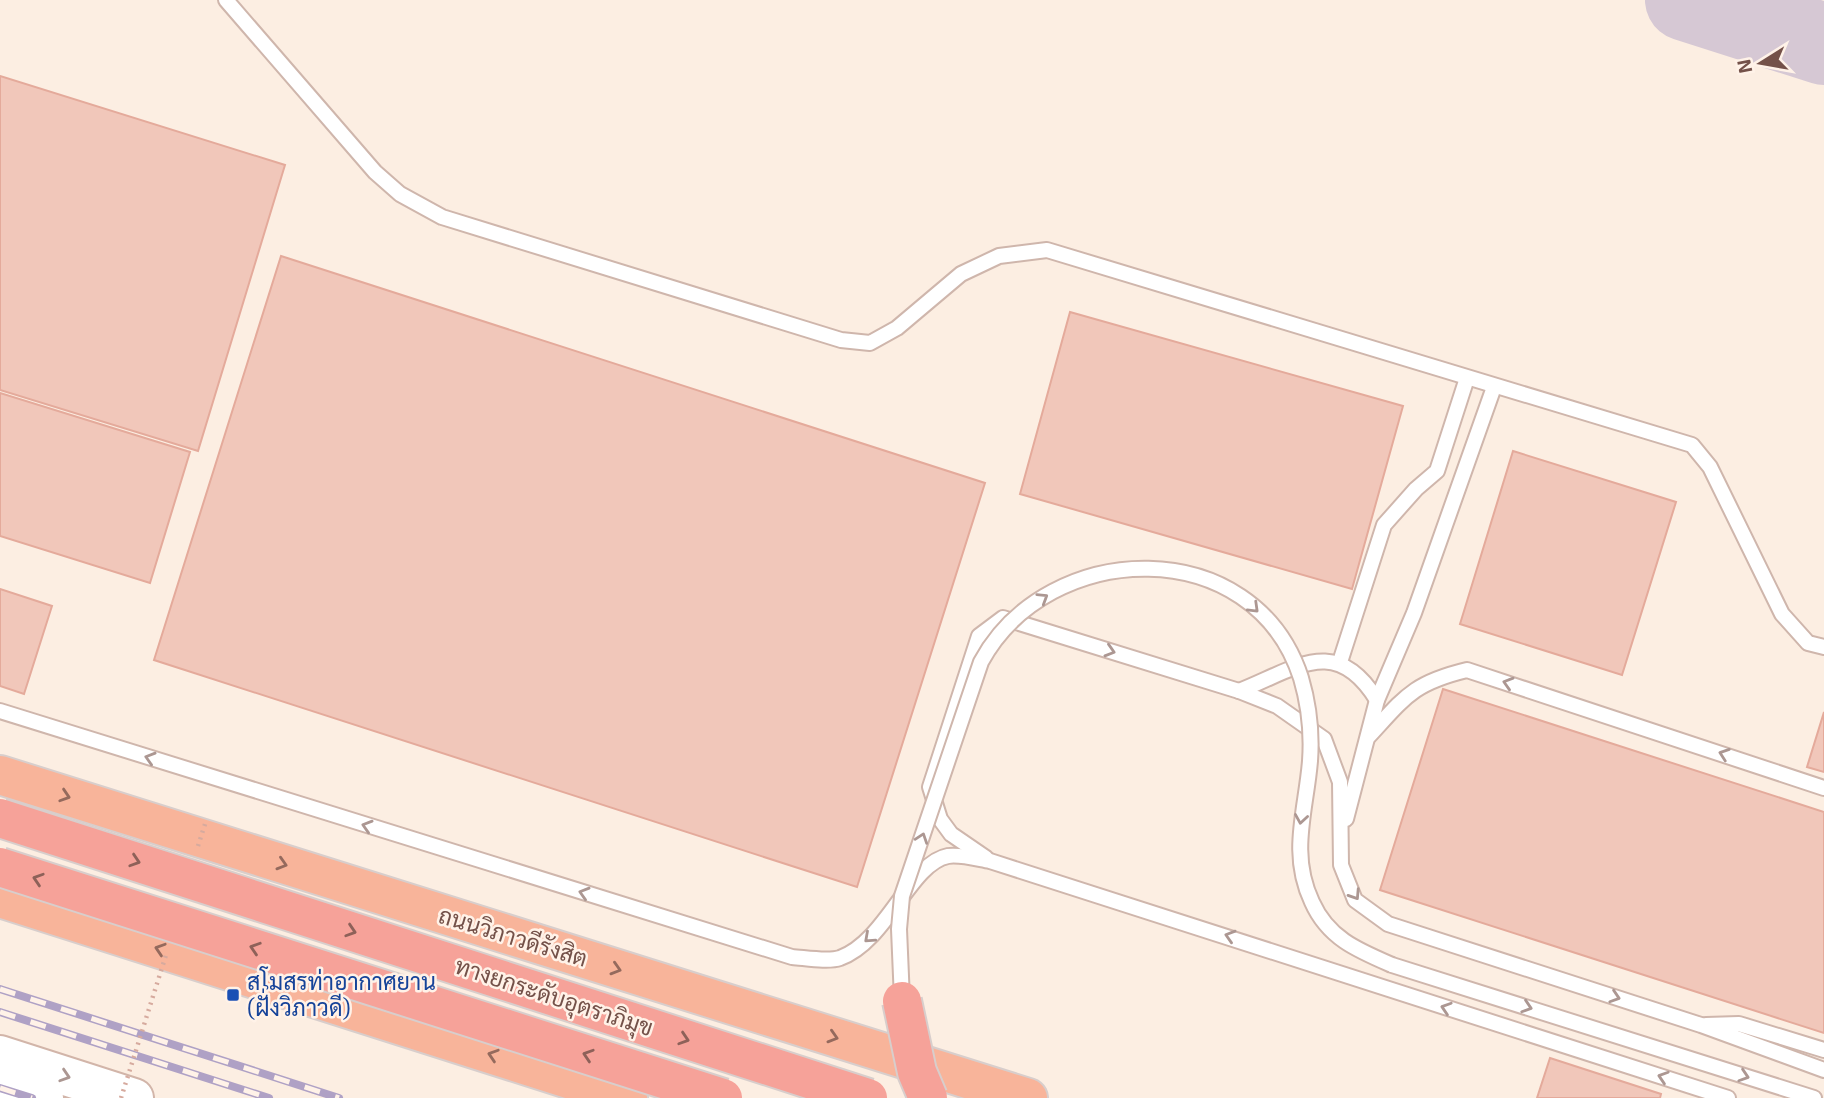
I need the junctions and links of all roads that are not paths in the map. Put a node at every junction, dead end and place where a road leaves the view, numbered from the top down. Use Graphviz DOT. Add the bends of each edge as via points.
graph roads {
  1 [pos="226,0"];
  2 [pos="1467,378"];
  3 [pos="1494,387"];
  4 [pos="1824,647"];
  5 [pos="1340,663"];
  6 [pos="1240,691"];
  7 [pos="1377,700"];
  8 [pos="0,711"];
  9 [pos="1369,736"];
  10 [pos="0,775"];
  11 [pos="1824,788"];
  12 [pos="0,818"];
  13 [pos="1343,830"];
  14 [pos="990,861"];
  15 [pos="0,867"];
  16 [pos="0,898"];
  17 [pos="902,1001"];
  18 [pos="1701,1025"];
  19 [pos="1824,1050"];
  20 [pos="0,1055"];
  21 [pos="1824,1070"];
  22 [pos="0,1083"];
  23 [pos="44,1098"];
  24 [pos="134,1098"];
  25 [pos="628,1098"];
  26 [pos="723,1098"];
  27 [pos="868,1098"];
  28 [pos="928,1098"];
  29 [pos="1028,1098"];
  30 [pos="1728,1098"];
  31 [pos="1814,1098"];
  1 -- 2 [label="lane" via="375,172 410,200 442,217 814,332 870,343 897,328 961,274 999,256 1047,250"];
  2 -- 3 [label="lane"];
  2 -- 5 [label="lane" via="1437,471 1384,525"];
  3 -- 4 [label="lane" via="1692,445 1710,467 1782,614 1808,643"];
  3 -- 7 [label="lane" via="1414,613"];
  5 -- 6 [label="lane" via="1318,660"];
  5 -- 7 [label="lane" via="1363,677"];
  6 -- 13 [label="lane" via="1277,706 1324,739 1340,782"];
  14 -- 6 [label="lane, one-way" via="951,834 940,819 930,787 979,635 1003,618"];
  7 -- 9 [label="lane"];
  14 -- 8 [label="lane, one-way" via="949,856 931,862 864,943 839,958 792,957"];
  11 -- 9 [label="lane, one-way" via="1467,670 1434,678 1409,693"];
  9 -- 13 [label="lane"];
  10 -- 29 [label="highway, ถนนวิภาวดีรังสิต, one-way"];
  12 -- 27 [label="highway, ทางยกระดับอุตราภิมุข, one-way, bridge"];
  13 -- 18 [label="lane, one-way" via="1340,865 1355,900 1388,924"];
  30 -- 14 [label="lane, one-way"];
  26 -- 15 [label="highway, ทางยกระดับอุตราภิมุข, one-way, bridge"];
  25 -- 16 [label="highway, one-way"];
  17 -- 28 [label="highway, bridge" via="917,1072"];
  17 -- 31 [label="lane, one-way, bridge" via="902,896 981,662 995,636 1013,618 1059,589 1114,570 1149,567 1210,580 1239,594 1277,633 1300,675 1310,713 1300,865 1311,901 1326,927 1349,946 1392,965"];
  18 -- 19 [label="lane" via="1739,1024"];
  18 -- 21 [label="lane"];
  20 -- 24 [label="main road, one-way"];
  22 -- 23 [label="main road"];
}
